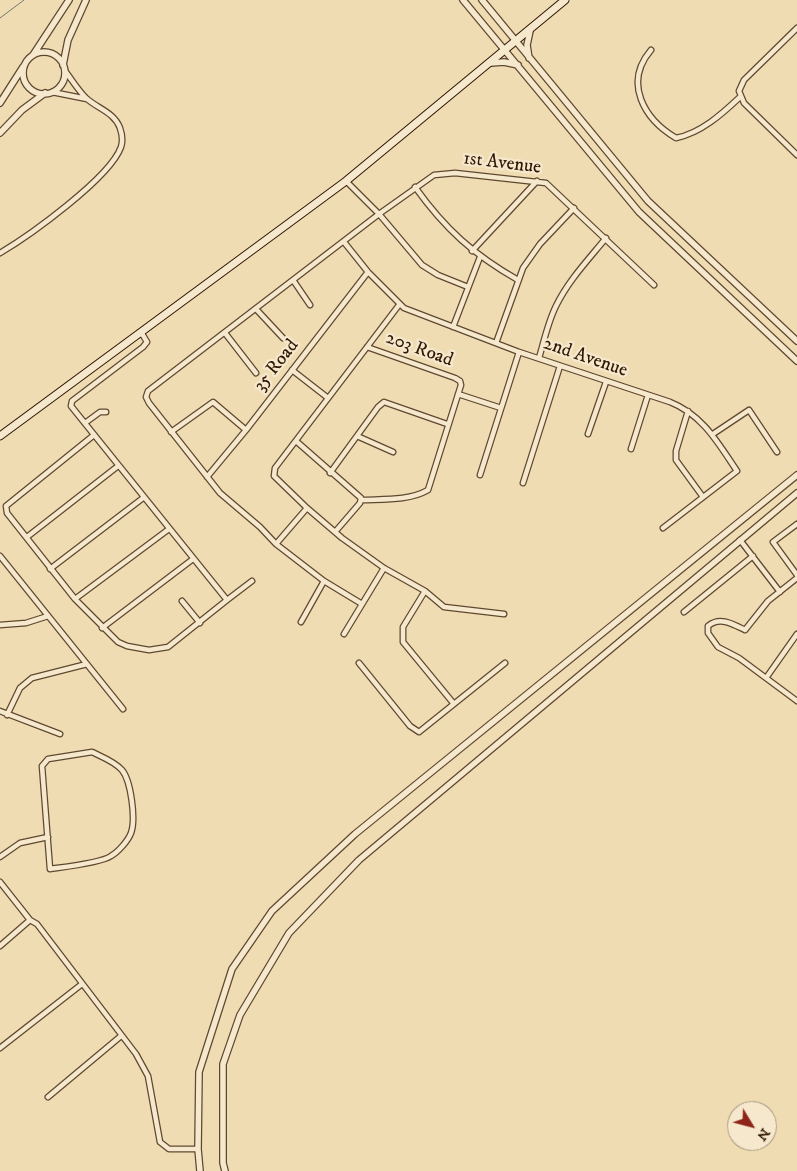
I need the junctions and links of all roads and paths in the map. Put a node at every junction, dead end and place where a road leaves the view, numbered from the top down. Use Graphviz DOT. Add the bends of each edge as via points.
graph roads {
  1 [pos="69,0"];
  2 [pos="86,0"];
  3 [pos="463,0"];
  4 [pos="482,0"];
  5 [pos="565,0"];
  6 [pos="797,28"];
  7 [pos="530,31"];
  8 [pos="516,42"];
  9 [pos="651,50"];
  10 [pos="505,51"];
  11 [pos="33,55"];
  12 [pos="528,58"];
  13 [pos="491,63"];
  14 [pos="24,65"];
  15 [pos="518,65"];
  16 [pos="64,68"];
  17 [pos="52,92"];
  18 [pos="46,93"];
  19 [pos="740,97"];
  20 [pos="87,99"];
  21 [pos="0,103"];
  22 [pos="0,133"];
  23 [pos="797,155"];
  24 [pos="346,180"];
  25 [pos="537,181"];
  26 [pos="415,187"];
  27 [pos="574,208"];
  28 [pos="379,214"];
  29 [pos="606,238"];
  30 [pos="344,242"];
  31 [pos="472,252"];
  32 [pos="0,253"];
  33 [pos="480,258"];
  34 [pos="368,272"];
  35 [pos="293,280"];
  36 [pos="518,280"];
  37 [pos="654,284"];
  38 [pos="468,287"];
  39 [pos="310,305"];
  40 [pos="399,305"];
  41 [pos="256,309"];
  42 [pos="453,327"];
  43 [pos="141,332"];
  44 [pos="225,333"];
  45 [pos="283,338"];
  46 [pos="797,341"];
  47 [pos="496,343"];
  48 [pos="367,347"];
  49 [pos="518,352"];
  50 [pos="539,358"];
  51 [pos="797,361"];
  52 [pos="560,366"];
  53 [pos="292,370"];
  54 [pos="256,373"];
  55 [pos="606,382"];
  56 [pos="458,394"];
  57 [pos="648,395"];
  58 [pos="328,398"];
  59 [pos="501,408"];
  60 [pos="688,411"];
  61 [pos="106,412"];
  62 [pos="85,423"];
  63 [pos="447,424"];
  64 [pos="246,430"];
  65 [pos="171,432"];
  66 [pos="588,434"];
  67 [pos="713,434"];
  68 [pos="94,435"];
  69 [pos="0,436"];
  70 [pos="358,436"];
  71 [pos="296,441"];
  72 [pos="631,449"];
  73 [pos="393,452"];
  74 [pos="777,452"];
  75 [pos="118,466"];
  76 [pos="330,473"];
  77 [pos="480,475"];
  78 [pos="797,475"];
  79 [pos="207,476"];
  80 [pos="523,483"];
  81 [pos="797,493"];
  82 [pos="703,497"];
  83 [pos="143,498"];
  84 [pos="362,500"];
  85 [pos="307,508"];
  86 [pos="796,527"];
  87 [pos="663,528"];
  88 [pos="169,529"];
  89 [pos="335,532"];
  90 [pos="27,537"];
  91 [pos="740,540"];
  92 [pos="276,544"];
  93 [pos="0,556"];
  94 [pos="753,556"];
  95 [pos="193,559"];
  96 [pos="797,564"];
  97 [pos="384,568"];
  98 [pos="792,568"];
  99 [pos="50,569"];
  100 [pos="797,576"];
  101 [pos="252,581"];
  102 [pos="324,581"];
  103 [pos="425,591"];
  104 [pos="780,592"];
  105 [pos="75,599"];
  106 [pos="227,600"];
  107 [pos="182,601"];
  108 [pos="362,604"];
  109 [pos="684,612"];
  110 [pos="504,614"];
  111 [pos="48,616"];
  112 [pos="301,622"];
  113 [pos="200,623"];
  114 [pos="0,625"];
  115 [pos="102,628"];
  116 [pos="344,634"];
  117 [pos="797,634"];
  118 [pos="359,663"];
  119 [pos="505,663"];
  120 [pos="87,664"];
  121 [pos="766,678"];
  122 [pos="797,701"];
  123 [pos="454,704"];
  124 [pos="123,709"];
  125 [pos="0,711"];
  126 [pos="7,715"];
  127 [pos="60,734"];
  128 [pos="48,837"];
  129 [pos="0,857"];
  130 [pos="0,882"];
  131 [pos="30,920"];
  132 [pos="0,946"];
  133 [pos="82,984"];
  134 [pos="121,1036"];
  135 [pos="0,1048"];
  136 [pos="48,1097"];
  137 [pos="198,1149"];
  138 [pos="200,1171"];
  139 [pos="225,1171"];
  1 -- 11 [label="street"];
  2 -- 16 [label="street" via="68,40"];
  3 -- 10 [label="street"];
  4 -- 8 [label="street"];
  5 -- 7 [label="main road"];
  6 -- 19 [label="street" via="744,80"];
  7 -- 8 [label="main road"];
  7 -- 12 [label="street"];
  8 -- 10 [label="main road"];
  8 -- 12 [label="street"];
  9 -- 19 [label="street" via="640,68 639,99 676,138 684,137 719,117"];
  10 -- 13 [label="main road"];
  10 -- 15 [label="street"];
  11 -- 14 [label="street"];
  11 -- 16 [label="street" via="40,52 54,54"];
  12 -- 46 [label="street" via="648,201"];
  13 -- 15 [label="street"];
  13 -- 24 [label="main road"];
  14 -- 18 [label="street" via="27,85 32,90"];
  14 -- 21 [label="street"];
  15 -- 51 [label="street" via="638,212"];
  16 -- 17 [label="street" via="62,83"];
  16 -- 20 [label="street"];
  17 -- 18 [label="street"];
  17 -- 20 [label="street"];
  18 -- 22 [label="street" via="22,110"];
  19 -- 23 [label="street"];
  20 -- 32 [label="street" via="116,120 121,130 120,148 111,162 72,202"];
  24 -- 28 [label="street"];
  24 -- 43 [label="main road"];
  25 -- 26 [label="street, 1st Avenue" via="449,173 434,175"];
  25 -- 27 [label="street, 1st Avenue" via="550,186"];
  25 -- 31 [label="street"];
  26 -- 28 [label="street, 1st Avenue"];
  26 -- 31 [label="street" via="449,230"];
  27 -- 29 [label="street, 1st Avenue"];
  27 -- 36 [label="street" via="540,244"];
  28 -- 30 [label="street, 1st Avenue"];
  28 -- 38 [label="street" via="422,266"];
  29 -- 37 [label="street, 1st Avenue"];
  29 -- 50 [label="street" via="580,268 558,303"];
  30 -- 34 [label="street, 2nd Avenue"];
  30 -- 35 [label="street, 1st Avenue"];
  31 -- 33 [label="street"];
  33 -- 36 [label="street"];
  33 -- 38 [label="street"];
  34 -- 40 [label="street, 2nd Avenue"];
  34 -- 53 [label="street, 35 Road"];
  35 -- 39 [label="street"];
  35 -- 41 [label="street, 1st Avenue"];
  36 -- 47 [label="street"];
  38 -- 42 [label="street"];
  40 -- 42 [label="street, 2nd Avenue"];
  40 -- 48 [label="street"];
  41 -- 44 [label="street, 1st Avenue"];
  41 -- 45 [label="street"];
  42 -- 47 [label="street, 2nd Avenue"];
  43 -- 62 [label="street" via="147,342 143,347 72,402 71,406"];
  43 -- 69 [label="main road"];
  44 -- 54 [label="street"];
  44 -- 65 [label="street, 1st Avenue" via="147,394 147,400"];
  47 -- 49 [label="street, 2nd Avenue"];
  48 -- 56 [label="street, 203 Road" via="460,381"];
  48 -- 58 [label="street"];
  49 -- 50 [label="street, 2nd Avenue"];
  49 -- 59 [label="street"];
  50 -- 52 [label="street, 2nd Avenue"];
  52 -- 55 [label="street, 2nd Avenue"];
  52 -- 80 [label="street"];
  53 -- 58 [label="street"];
  53 -- 64 [label="street, 35 Road"];
  55 -- 57 [label="street, 2nd Avenue"];
  55 -- 66 [label="street"];
  56 -- 59 [label="street"];
  56 -- 63 [label="street"];
  57 -- 60 [label="street, 2nd Avenue"];
  57 -- 72 [label="street"];
  58 -- 71 [label="street"];
  59 -- 77 [label="street"];
  60 -- 67 [label="street, 2nd Avenue"];
  60 -- 82 [label="street" via="675,456"];
  61 -- 62 [label="street" via="100,412"];
  62 -- 68 [label="street"];
  63 -- 70 [label="street" via="384,402"];
  63 -- 84 [label="street" via="428,490 403,497"];
  64 -- 65 [label="street" via="213,402"];
  64 -- 79 [label="street, 35 Road"];
  65 -- 79 [label="street"];
  67 -- 74 [label="street" via="750,410"];
  67 -- 82 [label="street, 2nd Avenue" via="737,472"];
  68 -- 75 [label="street"];
  68 -- 90 [label="street" via="6,506 7,513"];
  70 -- 73 [label="street"];
  70 -- 76 [label="street"];
  71 -- 76 [label="street"];
  71 -- 85 [label="street" via="275,468 274,476"];
  75 -- 83 [label="street"];
  75 -- 90 [label="street"];
  76 -- 84 [label="street"];
  78 -- 137 [label="street" via="355,834 272,911 232,969 225,986 199,1072"];
  79 -- 92 [label="street" via="220,493"];
  81 -- 91 [label="street"];
  82 -- 87 [label="street"];
  83 -- 88 [label="street"];
  83 -- 99 [label="street"];
  84 -- 89 [label="street"];
  85 -- 89 [label="street"];
  85 -- 92 [label="street"];
  86 -- 98 [label="street" via="773,542"];
  88 -- 95 [label="street"];
  88 -- 105 [label="street"];
  89 -- 97 [label="street"];
  90 -- 99 [label="street"];
  91 -- 94 [label="street"];
  91 -- 139 [label="street" via="359,860 289,932 240,1014 223,1064"];
  92 -- 102 [label="street"];
  93 -- 111 [label="street"];
  94 -- 104 [label="street"];
  94 -- 109 [label="street"];
  95 -- 106 [label="street"];
  95 -- 115 [label="street"];
  96 -- 98 [label="street"];
  97 -- 103 [label="street"];
  97 -- 108 [label="street"];
  98 -- 100 [label="street"];
  99 -- 105 [label="street"];
  100 -- 104 [label="street"];
  101 -- 106 [label="street"];
  102 -- 108 [label="street"];
  102 -- 112 [label="street"];
  103 -- 110 [label="street" via="449,609"];
  103 -- 123 [label="street" via="403,627 403,642"];
  104 -- 121 [label="street" via="768,601 745,630 726,621 708,626 708,633 718,647"];
  105 -- 115 [label="street"];
  106 -- 113 [label="street"];
  107 -- 113 [label="street"];
  108 -- 116 [label="street"];
  111 -- 114 [label="street" via="26,623"];
  111 -- 120 [label="street"];
  113 -- 115 [label="street" via="168,647 149,650 118,642"];
  117 -- 121 [label="street"];
  118 -- 123 [label="street" via="415,731 424,730"];
  119 -- 123 [label="street"];
  120 -- 124 [label="street"];
  120 -- 126 [label="street" via="25,682"];
  121 -- 122 [label="street"];
  125 -- 126 [label="street"];
  126 -- 127 [label="street"];
  128 -- 128 [label="street" via="50,869 110,857 129,838 133,822 129,784 123,771 115,763 92,752 56,757 45,762 41,770"];
  128 -- 129 [label="street" via="20,843"];
  130 -- 131 [label="street"];
  131 -- 132 [label="street"];
  131 -- 133 [label="street" via="37,924"];
  133 -- 134 [label="street"];
  133 -- 135 [label="street"];
  134 -- 136 [label="street"];
  134 -- 137 [label="street" via="148,1076 160,1142 169,1149"];
  137 -- 138 [label="street"];
}
